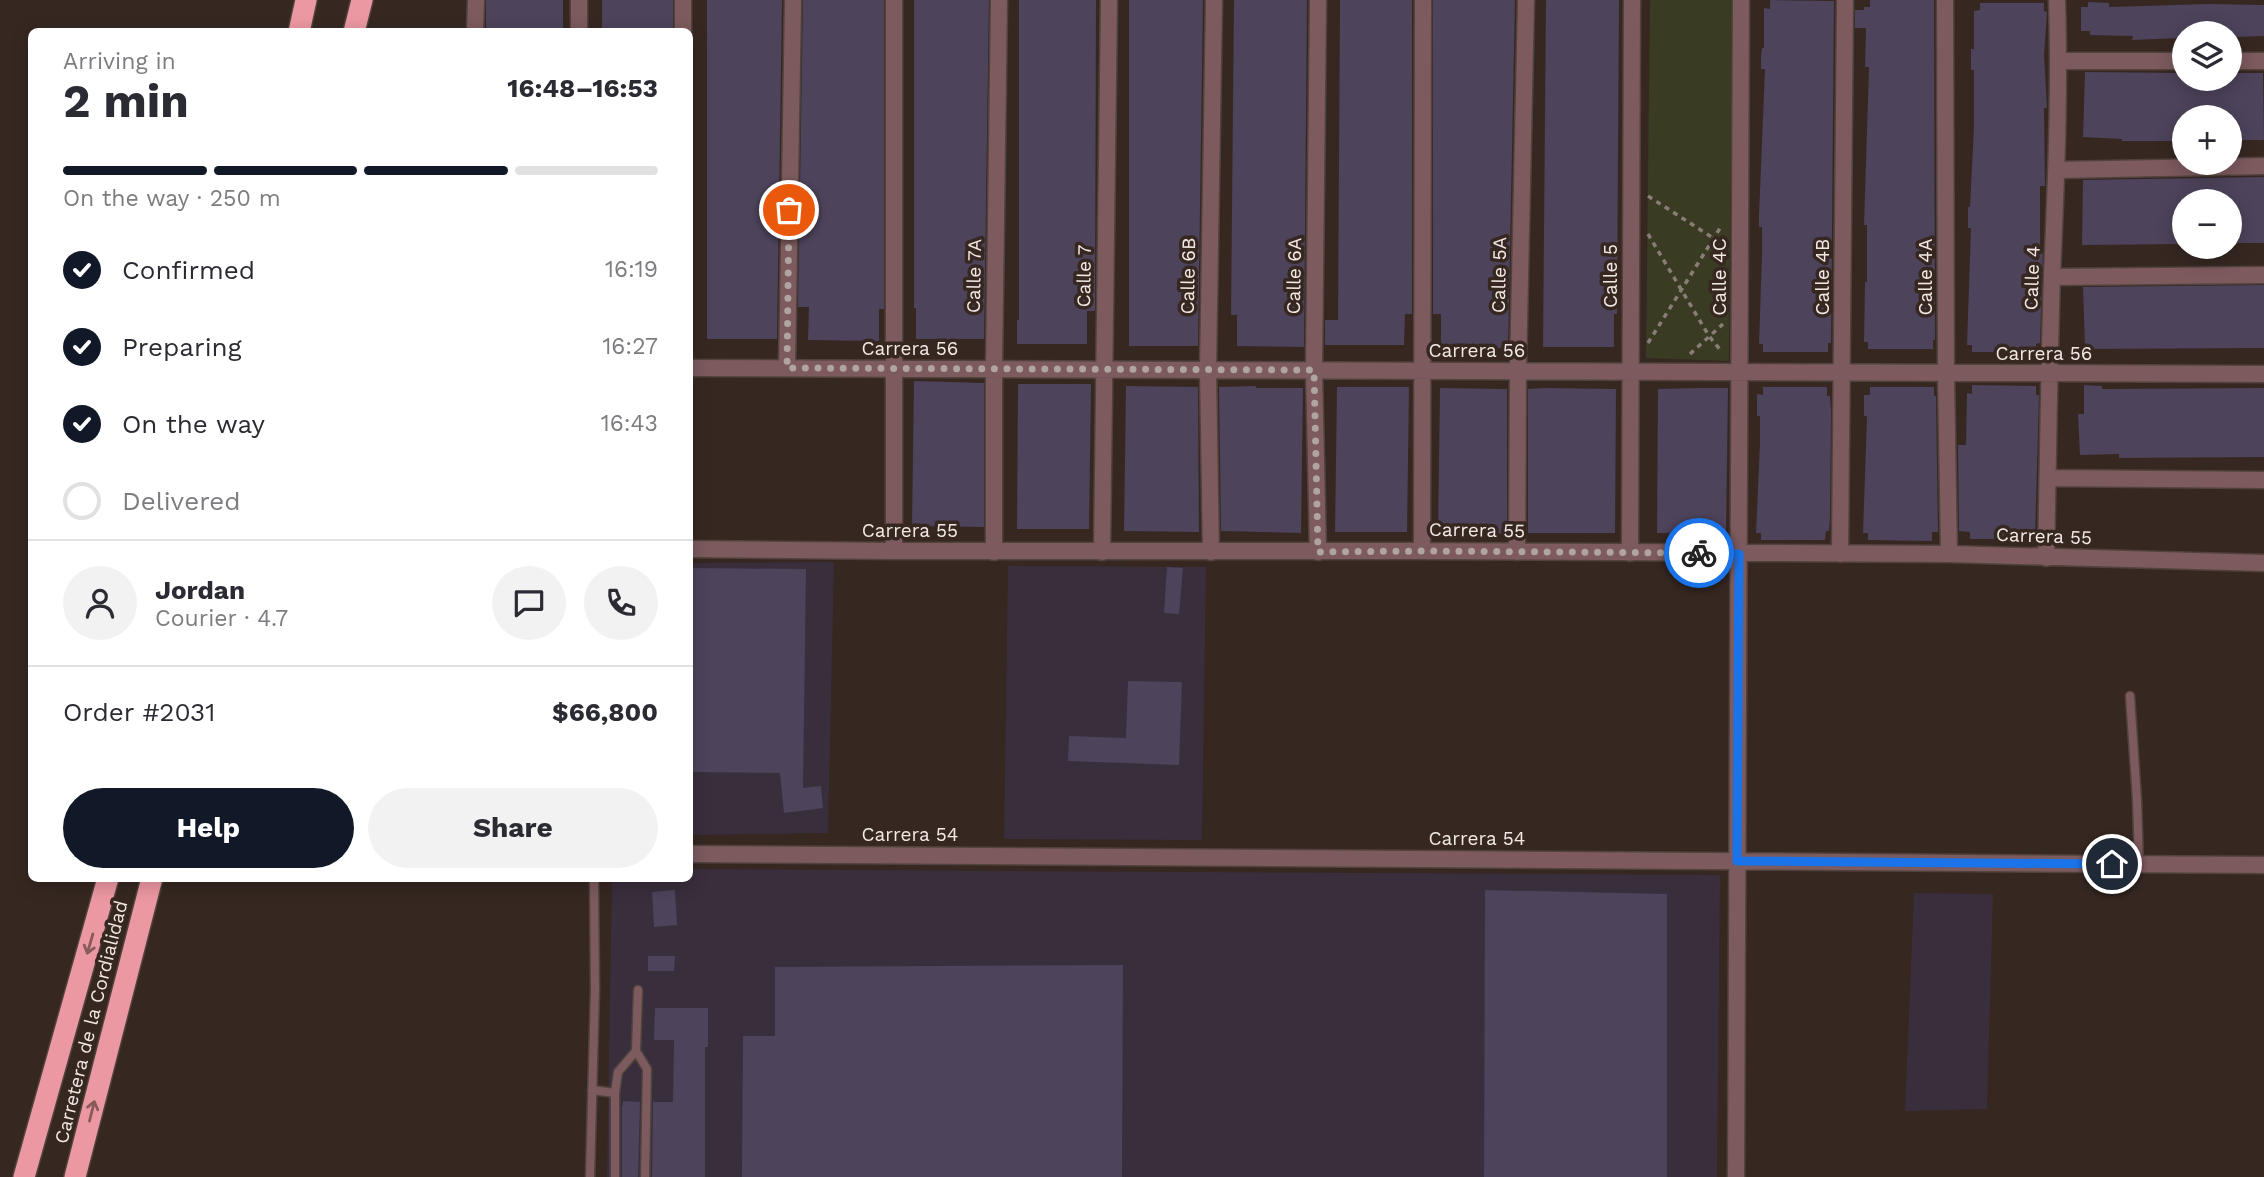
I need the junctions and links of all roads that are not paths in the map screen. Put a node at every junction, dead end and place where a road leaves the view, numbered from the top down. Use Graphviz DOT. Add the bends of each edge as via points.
graph roads {
  1 [pos="306,0"];
  2 [pos="362,0"];
  3 [pos="476,0"];
  4 [pos="579,0"];
  5 [pos="683,0"];
  6 [pos="793,0"];
  7 [pos="894,0"];
  8 [pos="999,0"];
  9 [pos="1109,0"];
  10 [pos="1213,0"];
  11 [pos="1318,0"];
  12 [pos="1423,0"];
  13 [pos="1526,0"];
  14 [pos="1632,0"];
  15 [pos="1741,0"];
  16 [pos="1845,0"];
  17 [pos="1945,0"];
  18 [pos="2057,0"];
  19 [pos="300,28"];
  20 [pos="356,28"];
  21 [pos="475,28"];
  22 [pos="579,28"];
  23 [pos="683,28"];
  24 [pos="2059,61"];
  25 [pos="2172,61"];
  26 [pos="2242,61"];
  27 [pos="2264,61"];
  28 [pos="2264,166"];
  29 [pos="2057,170"];
  30 [pos="2264,275"];
  31 [pos="2052,277"];
  32 [pos="693,368"];
  33 [pos="787,368"];
  34 [pos="895,369"];
  35 [pos="994,369"];
  36 [pos="1103,369"];
  37 [pos="1208,370"];
  38 [pos="1314,370"];
  39 [pos="1424,371"];
  40 [pos="1518,371"];
  41 [pos="1630,372"];
  42 [pos="1740,372"];
  43 [pos="1842,373"];
  44 [pos="1946,373"];
  45 [pos="2050,374"];
  46 [pos="2264,374"];
  47 [pos="2048,478"];
  48 [pos="2264,480"];
  49 [pos="693,549"];
  50 [pos="894,551"];
  51 [pos="1422,551"];
  52 [pos="994,552"];
  53 [pos="1102,552"];
  54 [pos="1211,552"];
  55 [pos="1318,552"];
  56 [pos="1517,552"];
  57 [pos="1630,553"];
  58 [pos="1739,554"];
  59 [pos="1840,554"];
  60 [pos="1949,554"];
  61 [pos="2046,558"];
  62 [pos="2264,563"];
  63 [pos="2130,696"];
  64 [pos="693,854"];
  65 [pos="1737,861"];
  66 [pos="2138,864"];
  67 [pos="2264,866"];
  68 [pos="107,882"];
  69 [pos="151,882"];
  70 [pos="594,882"];
  71 [pos="639,990"];
  72 [pos="636,1051"];
  73 [pos="592,1090"];
  74 [pos="615,1093"];
  75 [pos="24,1177"];
  76 [pos="75,1177"];
  77 [pos="590,1177"];
  78 [pos="615,1177"];
  79 [pos="645,1177"];
  80 [pos="1736,1177"];
  1 -- 19 [label="highway"];
  2 -- 20 [label="highway"];
  3 -- 21 [label="street"];
  4 -- 22 [label="street"];
  5 -- 23 [label="street"];
  6 -- 33 [label="street"];
  7 -- 34 [label="street"];
  8 -- 35 [label="street, Calle 7A"];
  9 -- 36 [label="street, Calle 7"];
  10 -- 37 [label="street, Calle 6B"];
  11 -- 38 [label="street, Calle 6A"];
  12 -- 39 [label="street"];
  13 -- 40 [label="street, Calle 5A"];
  14 -- 41 [label="street, Calle 5"];
  15 -- 42 [label="street, Calle 4C"];
  16 -- 43 [label="street, Calle 4B"];
  17 -- 44 [label="street, Calle 4A"];
  18 -- 24 [label="street, Calle 4"];
  24 -- 25 [label="street"];
  24 -- 29 [label="street, Calle 4"];
  26 -- 27 [label="street"];
  28 -- 29 [label="street"];
  29 -- 31 [label="street, Calle 4"];
  30 -- 31 [label="street"];
  31 -- 45 [label="street, Calle 4"];
  32 -- 33 [label="street, Carrera 56"];
  33 -- 34 [label="street, Carrera 56"];
  34 -- 35 [label="street, Carrera 56"];
  34 -- 50 [label="street"];
  35 -- 36 [label="street, Carrera 56"];
  35 -- 52 [label="street, Calle 7A"];
  36 -- 37 [label="street, Carrera 56"];
  36 -- 53 [label="street, Calle 7"];
  37 -- 38 [label="street, Carrera 56"];
  37 -- 54 [label="street, Calle 6B"];
  38 -- 39 [label="street, Carrera 56"];
  38 -- 55 [label="street, Calle 6A"];
  39 -- 40 [label="street, Carrera 56"];
  39 -- 51 [label="street"];
  40 -- 41 [label="street, Carrera 56"];
  40 -- 56 [label="street, Calle 5A"];
  41 -- 42 [label="street, Carrera 56"];
  41 -- 57 [label="street, Calle 5"];
  42 -- 43 [label="street, Carrera 56"];
  42 -- 58 [label="street, Calle 4C"];
  43 -- 44 [label="street, Carrera 56"];
  43 -- 59 [label="street, Calle 4B"];
  44 -- 45 [label="street, Carrera 56"];
  44 -- 60 [label="street, Calle 4A"];
  45 -- 46 [label="street, Carrera 56"];
  45 -- 47 [label="street, Calle 4"];
  47 -- 48 [label="street"];
  47 -- 61 [label="street, Calle 4"];
  49 -- 50 [label="street, Carrera 55"];
  50 -- 52 [label="street, Carrera 55"];
  51 -- 55 [label="street, Carrera 55"];
  51 -- 56 [label="street, Carrera 55"];
  52 -- 53 [label="street, Carrera 55"];
  53 -- 54 [label="street, Carrera 55"];
  54 -- 55 [label="street, Carrera 55"];
  56 -- 57 [label="street, Carrera 55"];
  57 -- 58 [label="street, Carrera 55"];
  58 -- 59 [label="street, Carrera 55"];
  58 -- 65 [label="street, Calle 4C"];
  59 -- 60 [label="street, Carrera 55"];
  60 -- 61 [label="street, Carrera 55"];
  61 -- 62 [label="street, Carrera 55"];
  63 -- 66 [label="lane"];
  64 -- 65 [label="street, Carrera 54"];
  65 -- 66 [label="street, Carrera 54"];
  65 -- 80 [label="street, Calle 4C"];
  66 -- 67 [label="street, Carrera 54"];
  68 -- 75 [label="highway, Carretera de la Cordialidad, one-way"];
  76 -- 69 [label="highway, Carretera de la Cordialidad, one-way"];
  70 -- 73 [label="lane"];
  71 -- 72 [label="lane"];
  72 -- 74 [label="lane" via="618,1072"];
  72 -- 79 [label="lane" via="647,1069"];
  73 -- 74 [label="lane"];
  73 -- 77 [label="lane"];
  74 -- 78 [label="lane"];
}
